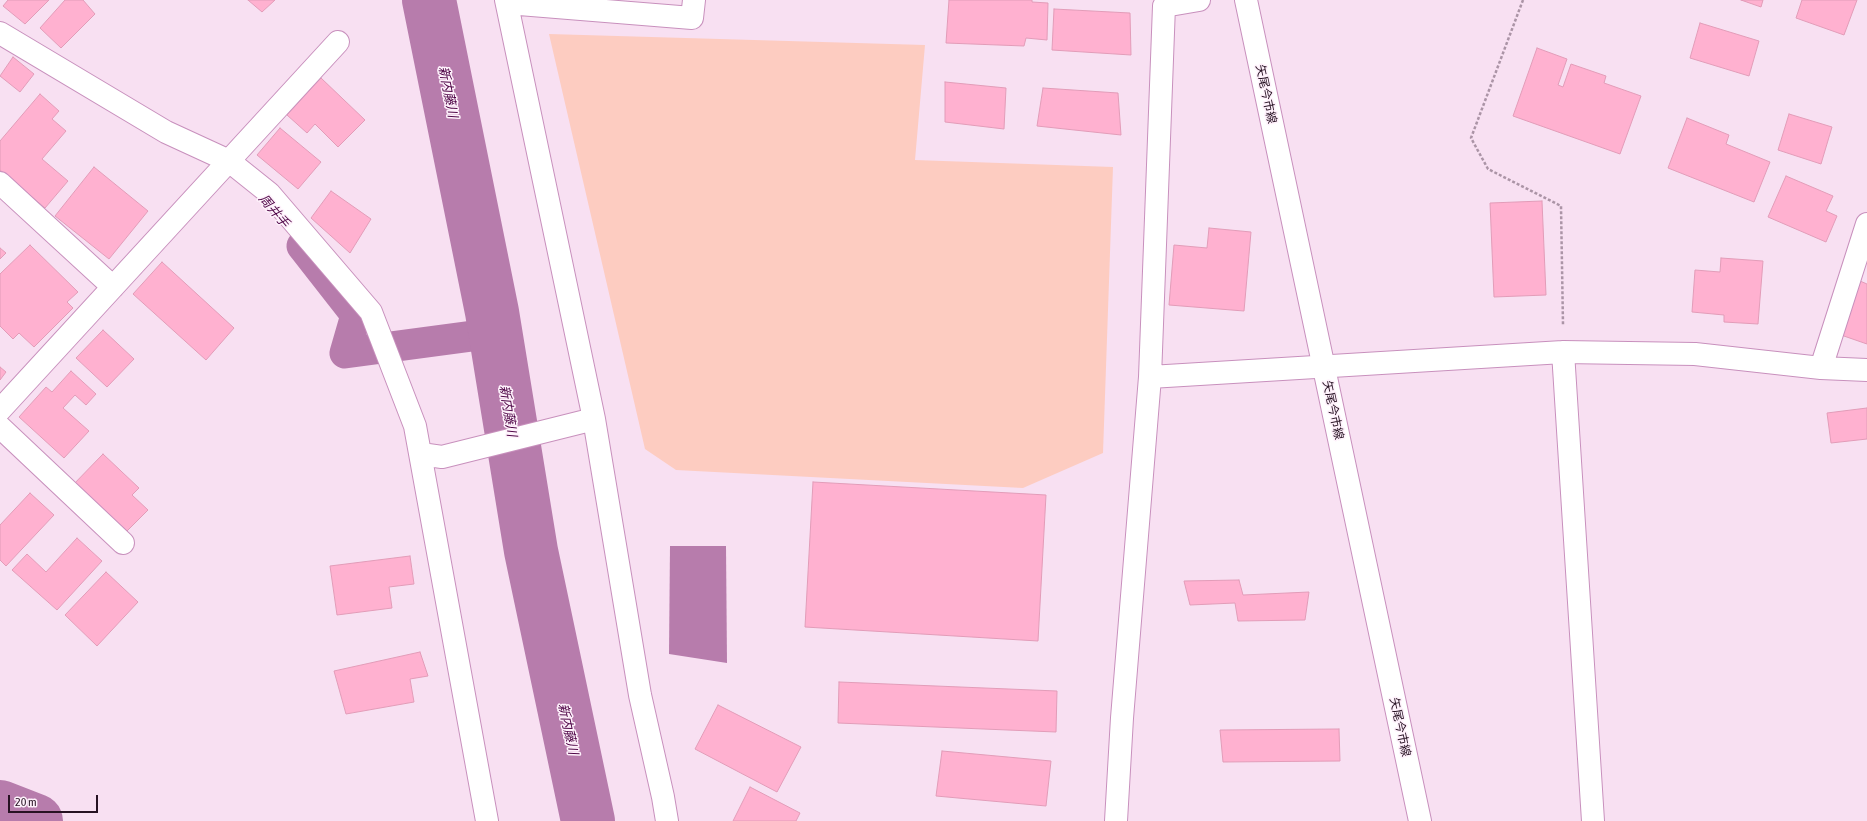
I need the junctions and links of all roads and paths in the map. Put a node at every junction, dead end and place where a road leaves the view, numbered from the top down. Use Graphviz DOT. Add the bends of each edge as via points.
graph roads {
  1 [pos="694,0"];
  2 [pos="1199,0"];
  3 [pos="1246,0"];
  4 [pos="1523,0"];
  5 [pos="506,2"];
  6 [pos="0,33"];
  7 [pos="338,42"];
  8 [pos="229,161"];
  9 [pos="0,183"];
  10 [pos="1867,224"];
  11 [pos="113,287"];
  12 [pos="1563,352"];
  13 [pos="1324,366"];
  14 [pos="1821,368"];
  15 [pos="1867,370"];
  16 [pos="1150,377"];
  17 [pos="0,410"];
  18 [pos="588,421"];
  19 [pos="0,427"];
  20 [pos="432,456"];
  21 [pos="123,544"];
  22 [pos="487,821"];
  23 [pos="667,821"];
  24 [pos="1116,821"];
  25 [pos="1420,821"];
  26 [pos="1593,821"];
  1 -- 5 [label="street" via="692,18"];
  2 -- 16 [label="street" via="1164,6"];
  3 -- 13 [label="street, 矢尾今市線"];
  4 -- 12 [label="path" via="1471,138 1488,169 1561,206"];
  5 -- 18 [label="street"];
  6 -- 8 [label="street" via="166,132"];
  7 -- 8 [label="street"];
  8 -- 11 [label="street"];
  8 -- 20 [label="street" via="269,193 371,312 415,426"];
  9 -- 11 [label="street"];
  10 -- 14 [label="street"];
  11 -- 17 [label="street"];
  12 -- 13 [label="street"];
  12 -- 14 [label="street" via="1695,354"];
  12 -- 26 [label="street"];
  13 -- 16 [label="street"];
  13 -- 25 [label="street, 矢尾今市線"];
  14 -- 15 [label="street"];
  16 -- 24 [label="street"];
  18 -- 20 [label="street"];
  18 -- 23 [label="street" via="640,695"];
  19 -- 21 [label="street"];
  20 -- 22 [label="street" via="471,739"];
}
